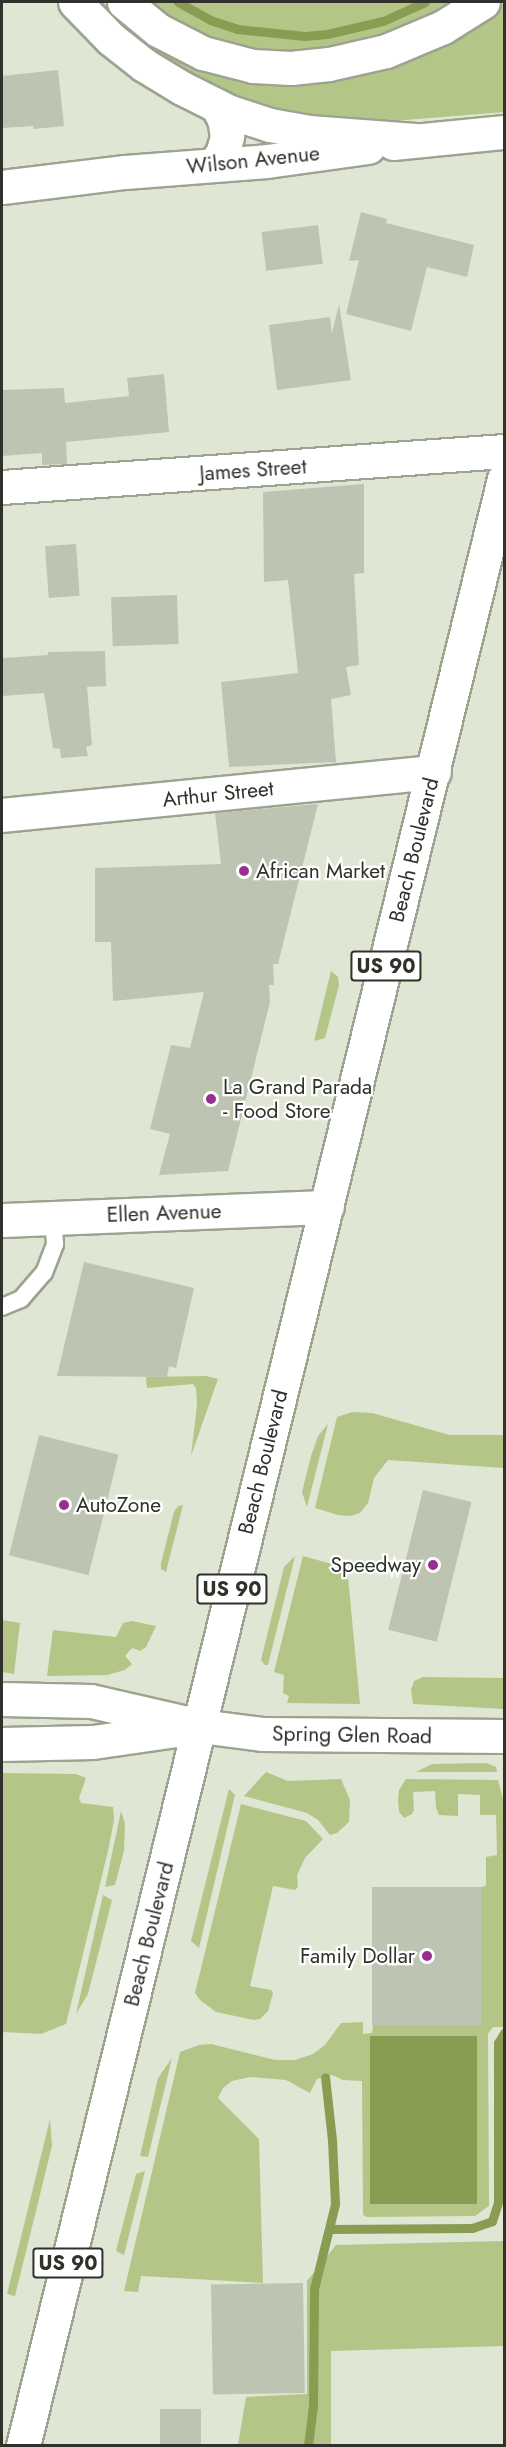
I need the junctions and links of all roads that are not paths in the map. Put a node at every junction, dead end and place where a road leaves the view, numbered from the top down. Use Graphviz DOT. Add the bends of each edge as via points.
graph roads {
  1 [pos="75,2"];
  2 [pos="124,2"];
  3 [pos="483,2"];
  4 [pos="217,106"];
  5 [pos="504,132"];
  6 [pos="415,140"];
  7 [pos="213,165"];
  8 [pos="2,187"];
  9 [pos="504,451"];
  10 [pos="504,479"];
  11 [pos="2,487"];
  12 [pos="434,772"];
  13 [pos="2,815"];
  14 [pos="327,1207"];
  15 [pos="53,1218"];
  16 [pos="2,1220"];
  17 [pos="2,1307"];
  18 [pos="4,1699"];
  19 [pos="200,1726"];
  20 [pos="504,1736"];
  21 [pos="2,1744"];
  22 [pos="23,2445"];
  1 -- 4 [label="main road" via="133,57"];
  2 -- 3 [label="main road" via="158,30 203,53 253,66 291,68 386,51 443,27"];
  4 -- 6 [label="main road" via="297,130"];
  4 -- 7 [label="main road" via="227,136 222,154"];
  5 -- 6 [label="main road, Wilson Avenue"];
  6 -- 7 [label="main road, Wilson Avenue"];
  7 -- 8 [label="main road, Wilson Avenue"];
  9 -- 11 [label="main road, James Street"];
  10 -- 12 [label="main road, Beach Boulevard / US 90"];
  12 -- 13 [label="main road, Arthur Street"];
  12 -- 14 [label="main road, Beach Boulevard / US 90"];
  14 -- 15 [label="main road, Ellen Avenue"];
  14 -- 19 [label="main road, Beach Boulevard / US 90"];
  15 -- 16 [label="main road, Ellen Avenue"];
  15 -- 17 [label="lane" via="55,1244 44,1273 21,1299"];
  18 -- 19 [label="main road, Spring Glen Road" via="91,1701"];
  19 -- 20 [label="main road, Spring Glen Road" via="263,1734"];
  19 -- 21 [label="main road, Spring Glen Road" via="93,1742"];
  19 -- 22 [label="main road, Beach Boulevard / US 90"];
}
